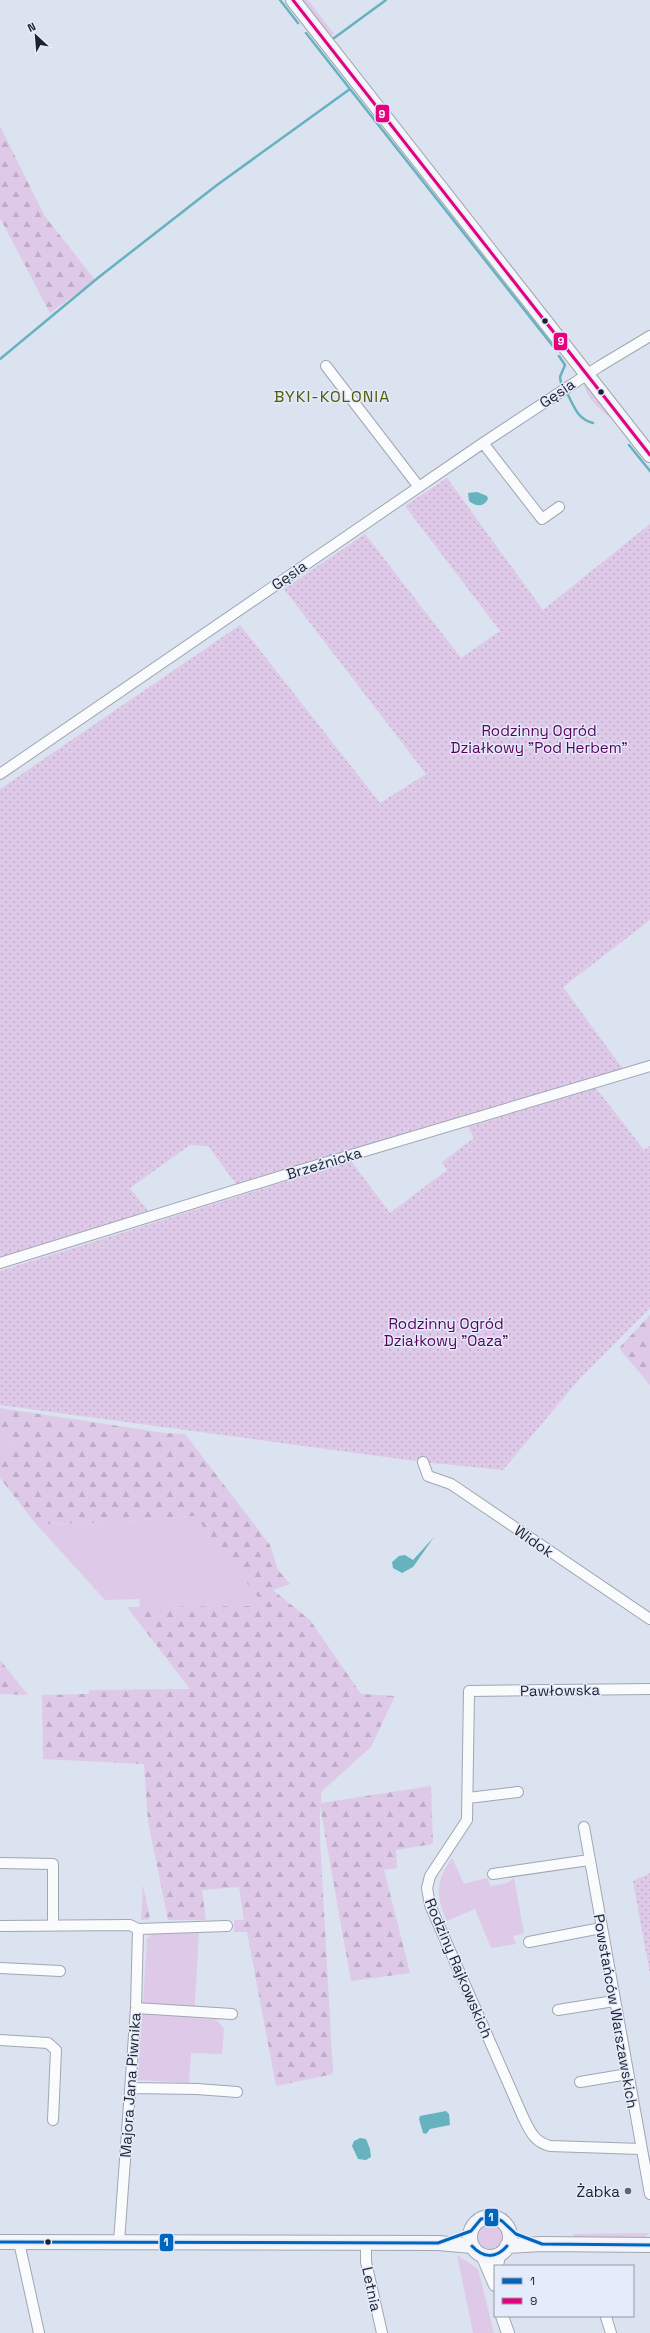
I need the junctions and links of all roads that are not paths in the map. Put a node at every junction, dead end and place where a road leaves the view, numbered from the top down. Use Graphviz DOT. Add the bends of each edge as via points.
graph roads {
  1 [pos="293,0"];
  2 [pos="650,336"];
  3 [pos="326,366"];
  4 [pos="583,376"];
  5 [pos="483,443"];
  6 [pos="650,455"];
  7 [pos="419,486"];
  8 [pos="559,507"];
  9 [pos="0,774"];
  10 [pos="650,1066"];
  11 [pos="0,1263"];
  12 [pos="423,1462"];
  13 [pos="650,1619"];
  14 [pos="650,1689"];
  15 [pos="469,1691"];
  16 [pos="518,1792"];
  17 [pos="468,1798"];
  18 [pos="584,1827"];
  19 [pos="589,1860"];
  20 [pos="0,1863"];
  21 [pos="493,1874"];
  22 [pos="53,1925"];
  23 [pos="0,1926"];
  24 [pos="227,1926"];
  25 [pos="602,1928"];
  26 [pos="138,1929"];
  27 [pos="529,1942"];
  28 [pos="0,1968"];
  29 [pos="60,1971"];
  30 [pos="614,2001"];
  31 [pos="136,2008"];
  32 [pos="558,2010"];
  33 [pos="232,2014"];
  34 [pos="0,2040"];
  35 [pos="628,2074"];
  36 [pos="580,2082"];
  37 [pos="131,2088"];
  38 [pos="237,2092"];
  39 [pos="52,2120"];
  40 [pos="641,2149"];
  41 [pos="650,2194"];
  42 [pos="508,2229"];
  43 [pos="471,2231"];
  44 [pos="0,2242"];
  45 [pos="19,2242"];
  46 [pos="119,2242"];
  47 [pos="438,2243"];
  48 [pos="366,2244"];
  49 [pos="542,2244"];
  50 [pos="650,2245"];
  51 [pos="477,2250"];
  52 [pos="501,2256"];
  53 [pos="494,2283"];
  54 [pos="502,2317"];
  55 [pos="606,2317"];
  56 [pos="39,2333"];
  57 [pos="382,2333"];
  58 [pos="508,2333"];
  59 [pos="611,2333"];
  1 -- 4 [label="main road"];
  2 -- 4 [label="street, Gęsia"];
  3 -- 7 [label="street"];
  4 -- 5 [label="street, Gęsia"];
  4 -- 6 [label="main road"];
  5 -- 7 [label="street, Gęsia"];
  5 -- 8 [label="street" via="542,519"];
  7 -- 9 [label="street, Gęsia"];
  10 -- 11 [label="street, Brzeźnicka"];
  12 -- 13 [label="street, Widok" via="428,1476 451,1484"];
  14 -- 15 [label="street, Pawłowska"];
  15 -- 17 [label="street, Rodziny Rajkowskich"];
  16 -- 17 [label="street"];
  17 -- 40 [label="street, Rodziny Rajkowskich" via="467,1820 430,1876 428,1896 523,2117 533,2137 541,2144"];
  18 -- 19 [label="street, Powstańców Warszawskich"];
  19 -- 21 [label="street"];
  19 -- 25 [label="street, Powstańców Warszawskich"];
  20 -- 22 [label="street" via="53,1864"];
  22 -- 23 [label="street"];
  22 -- 26 [label="street" via="130,1926"];
  24 -- 26 [label="street"];
  25 -- 27 [label="street"];
  25 -- 30 [label="street, Powstańców Warszawskich"];
  26 -- 31 [label="street, Majora Jana Piwnika"];
  28 -- 29 [label="street"];
  30 -- 32 [label="street"];
  30 -- 35 [label="street, Powstańców Warszawskich"];
  31 -- 33 [label="street"];
  31 -- 37 [label="street, Majora Jana Piwnika"];
  34 -- 39 [label="street" via="48,2043 56,2050"];
  35 -- 36 [label="street"];
  35 -- 40 [label="street, Powstańców Warszawskich"];
  37 -- 38 [label="street"];
  37 -- 46 [label="street, Majora Jana Piwnika"];
  40 -- 41 [label="street, Powstańców Warszawskich"];
  42 -- 43 [label="main road" via="502,2221 492,2217 477,2222"];
  42 -- 49 [label="main road"];
  42 -- 52 [label="main road" via="510,2235"];
  43 -- 47 [label="main road"];
  43 -- 51 [label="main road"];
  44 -- 45 [label="main road"];
  45 -- 46 [label="main road"];
  45 -- 56 [label="street"];
  46 -- 48 [label="main road"];
  47 -- 48 [label="main road"];
  47 -- 51 [label="main road"];
  48 -- 57 [label="street, Letnia" via="366,2262"];
  49 -- 50 [label="main road"];
  49 -- 52 [label="main road"];
  51 -- 52 [label="main road"];
  51 -- 53 [label="street"];
  54 -- 58 [label="street"];
  55 -- 59 [label="street"];
}
